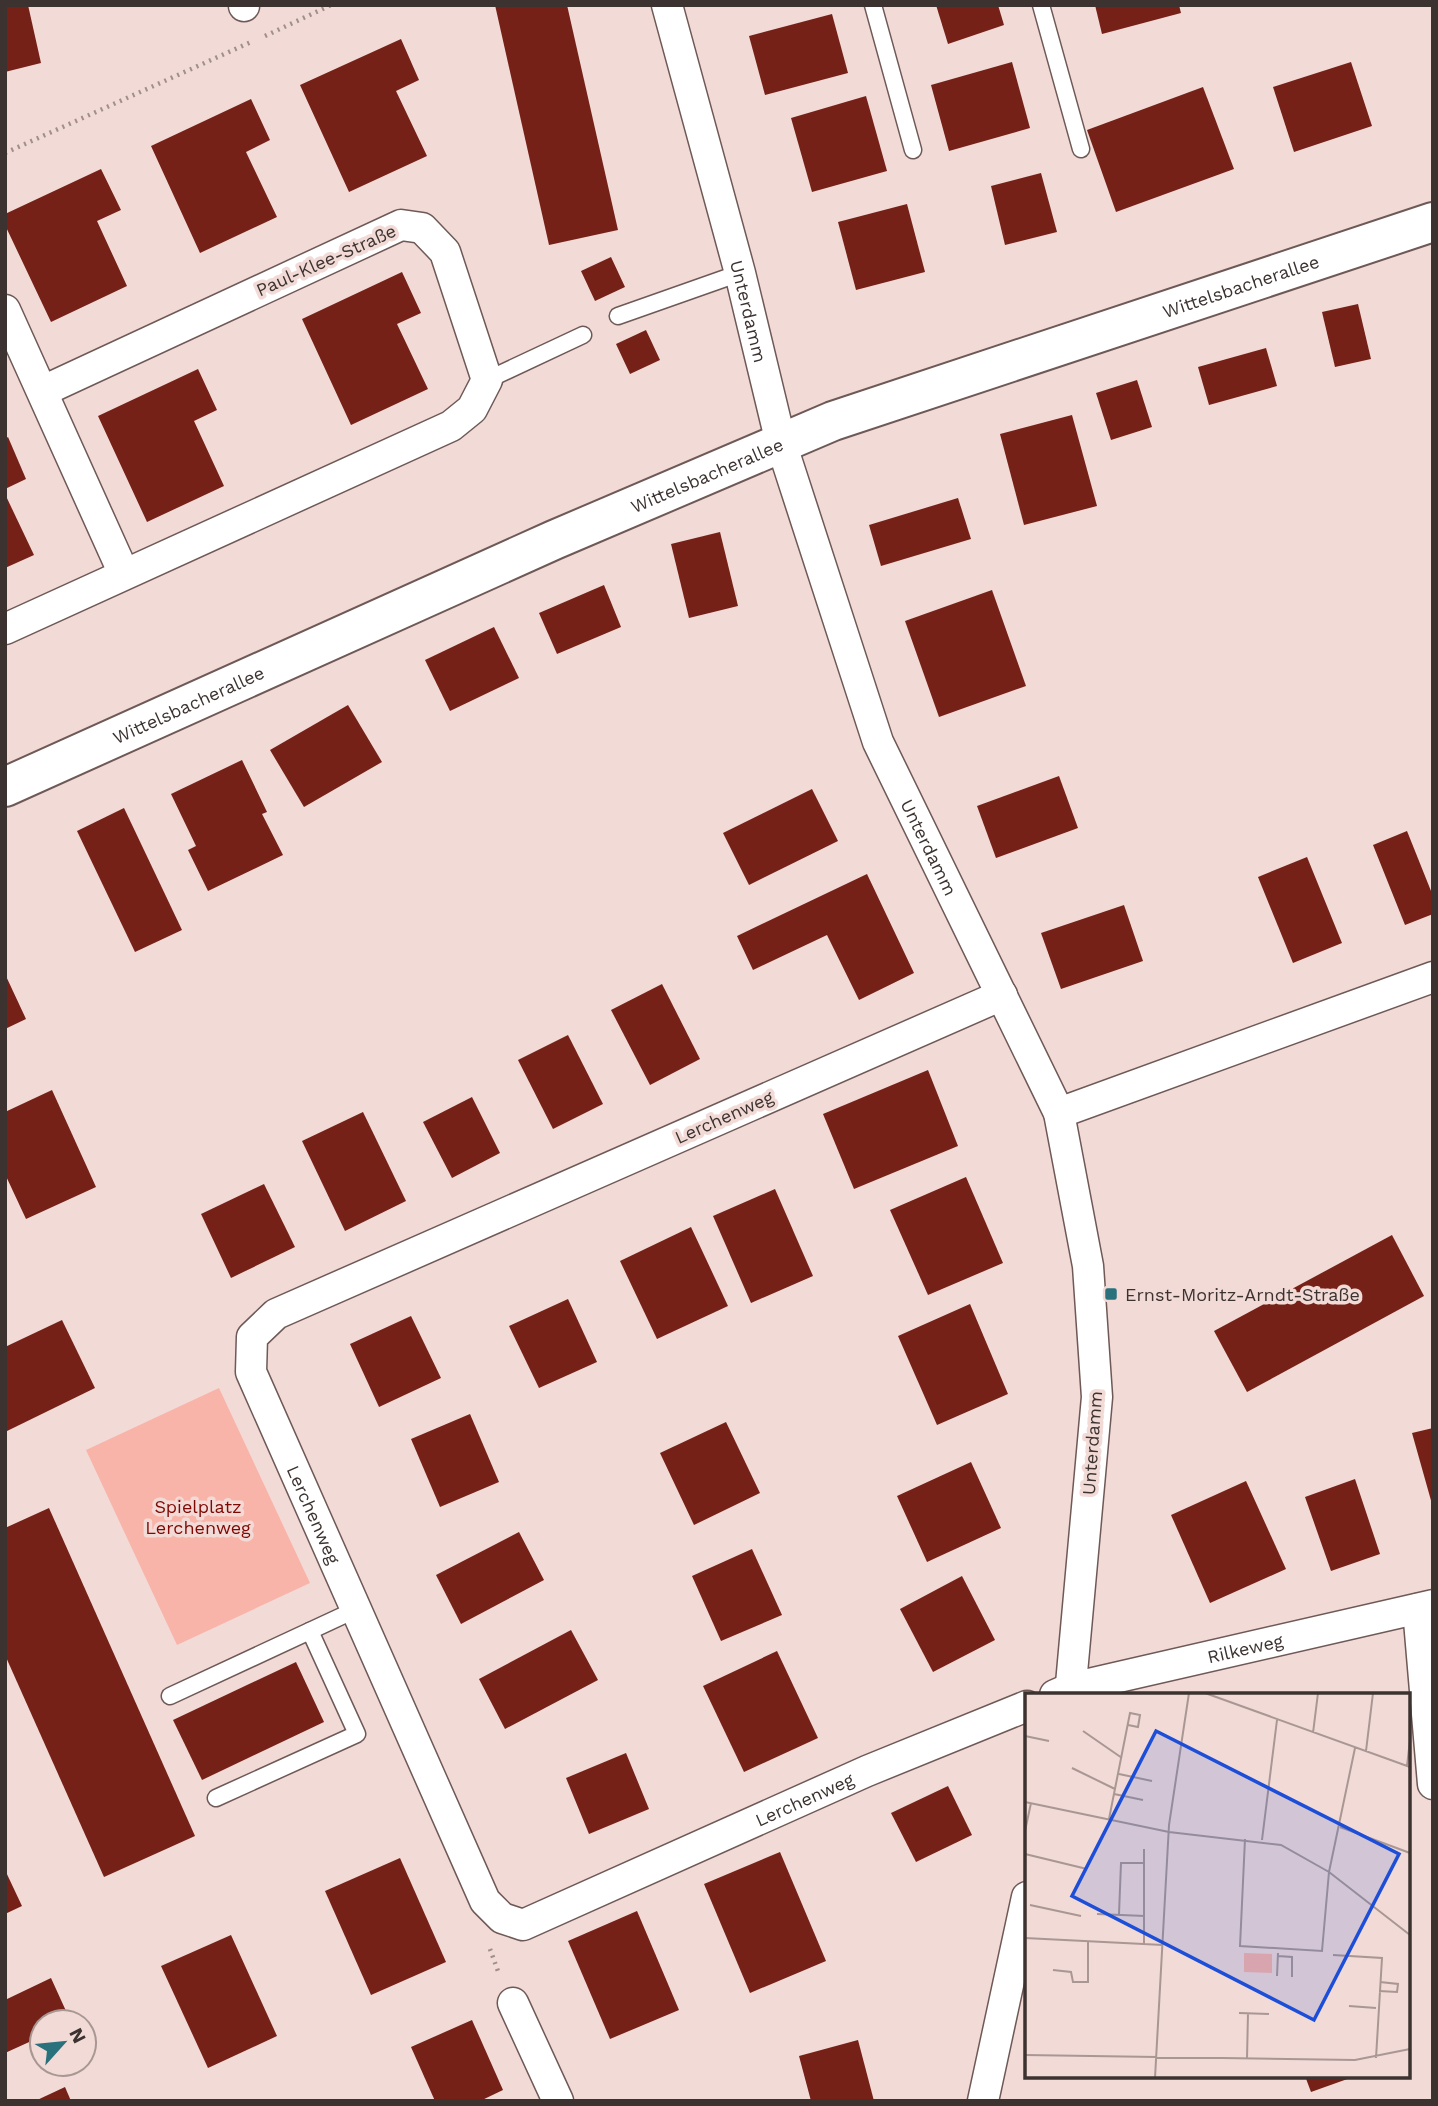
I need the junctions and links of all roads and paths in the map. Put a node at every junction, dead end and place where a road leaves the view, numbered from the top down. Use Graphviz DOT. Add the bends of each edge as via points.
graph roads {
  1 [pos="331,5"];
  2 [pos="667,5"];
  3 [pos="873,5"];
  4 [pos="1041,5"];
  5 [pos="1081,149"];
  6 [pos="913,150"];
  7 [pos="5,153"];
  8 [pos="1433,222"];
  9 [pos="740,273"];
  10 [pos="5,310"];
  11 [pos="618,316"];
  12 [pos="583,335"];
  13 [pos="488,380"];
  14 [pos="43,391"];
  15 [pos="781,443"];
  16 [pos="124,574"];
  17 [pos="5,629"];
  18 [pos="5,787"];
  19 [pos="1433,977"];
  20 [pos="1002,995"];
  21 [pos="1059,1113"];
  22 [pos="1425,1607"];
  23 [pos="357,1609"];
  24 [pos="310,1631"];
  25 [pos="1065,1692"];
  26 [pos="170,1696"];
  27 [pos="1025,1707"];
  28 [pos="1433,1784"];
  29 [pos="216,1798"];
  30 [pos="1025,1907"];
  31 [pos="502,1918"];
  32 [pos="513,2003"];
  33 [pos="558,2101"];
  34 [pos="984,2101"];
  1 -- 7 [label="path"];
  2 -- 9 [label="street, Unterdamm"];
  3 -- 6 [label="lane"];
  4 -- 5 [label="lane"];
  8 -- 15 [label="street, Wittelsbacherallee" via="833,421"];
  9 -- 11 [label="lane"];
  9 -- 15 [label="street, Unterdamm"];
  10 -- 14 [label="street"];
  12 -- 13 [label="lane"];
  13 -- 14 [label="street, Paul-Klee-Straße" via="445,252 422,228 401,225"];
  13 -- 16 [label="street" via="472,409 451,426"];
  14 -- 16 [label="street"];
  15 -- 18 [label="street, Wittelsbacherallee"];
  15 -- 20 [label="street, Unterdamm" via="878,742"];
  16 -- 17 [label="street"];
  19 -- 21 [label="street"];
  20 -- 21 [label="street, Unterdamm"];
  20 -- 23 [label="street, Lerchenweg" via="276,1314 252,1337 251,1372"];
  21 -- 25 [label="street, Unterdamm" via="1088,1266 1097,1397"];
  22 -- 25 [label="street, Rilkeweg"];
  22 -- 28 [label="street, Rilkeweg"];
  23 -- 24 [label="lane"];
  23 -- 31 [label="street, Lerchenweg" via="485,1901"];
  24 -- 26 [label="lane"];
  24 -- 29 [label="lane" via="358,1734"];
  27 -- 31 [label="street, Lerchenweg" via="867,1771 523,1925"];
  30 -- 34 [label="street"];
  31 -- 32 [label="path" via="490,1939 491,1955"];
  32 -- 33 [label="street"];
}
